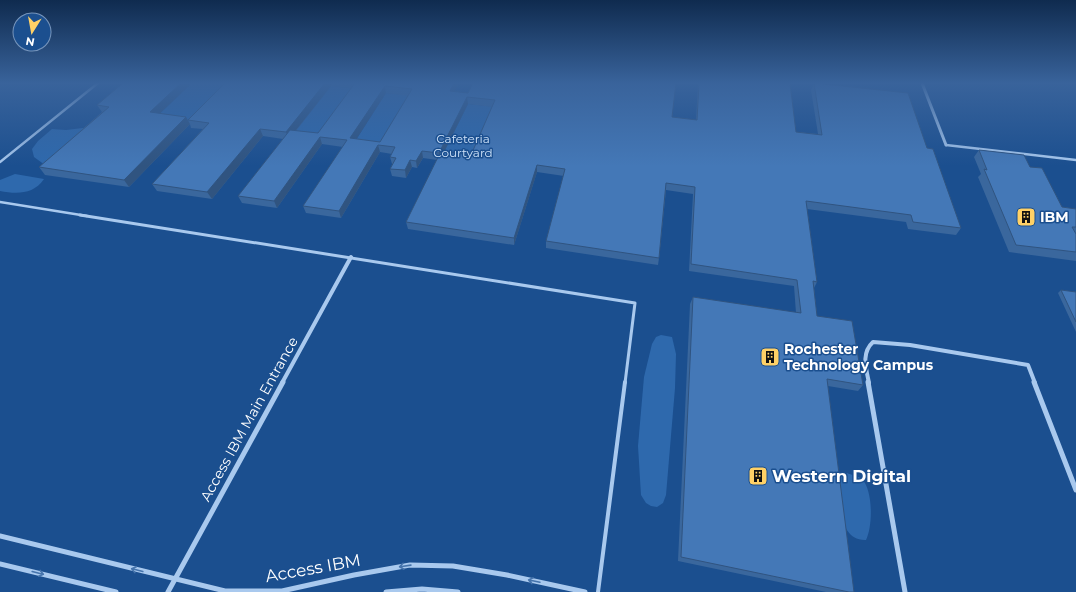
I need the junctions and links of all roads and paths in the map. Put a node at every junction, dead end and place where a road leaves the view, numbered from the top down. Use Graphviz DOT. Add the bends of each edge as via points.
graph roads {
  1 [pos="64,111"];
  2 [pos="933,111"];
  3 [pos="946,145"];
  4 [pos="1076,160"];
  5 [pos="0,162"];
  6 [pos="0,202"];
  7 [pos="351,257"];
  8 [pos="1076,490"];
  9 [pos="0,536"];
  10 [pos="0,564"];
  11 [pos="175,579"];
  12 [pos="116,592"];
  13 [pos="168,592"];
  14 [pos="386,592"];
  15 [pos="458,592"];
  16 [pos="586,592"];
  17 [pos="598,592"];
  18 [pos="905,592"];
  1 -- 5 [label="lane"];
  2 -- 3 [label="street"];
  3 -- 4 [label="lane"];
  6 -- 7 [label="lane"];
  7 -- 11 [label="street, Access IBM Main Entrance"];
  7 -- 17 [label="lane" via="634,303"];
  8 -- 18 [label="street" via="1028,365 873,342 865,352 865,362"];
  11 -- 9 [label="street, Access IBM, one-way"];
  10 -- 12 [label="street, one-way"];
  11 -- 13 [label="street, Access IBM Main Entrance"];
  16 -- 11 [label="street, Access IBM, one-way" via="453,566 410,565 282,591 225,591"];
  14 -- 15 [label="street" via="402,589"];
}
